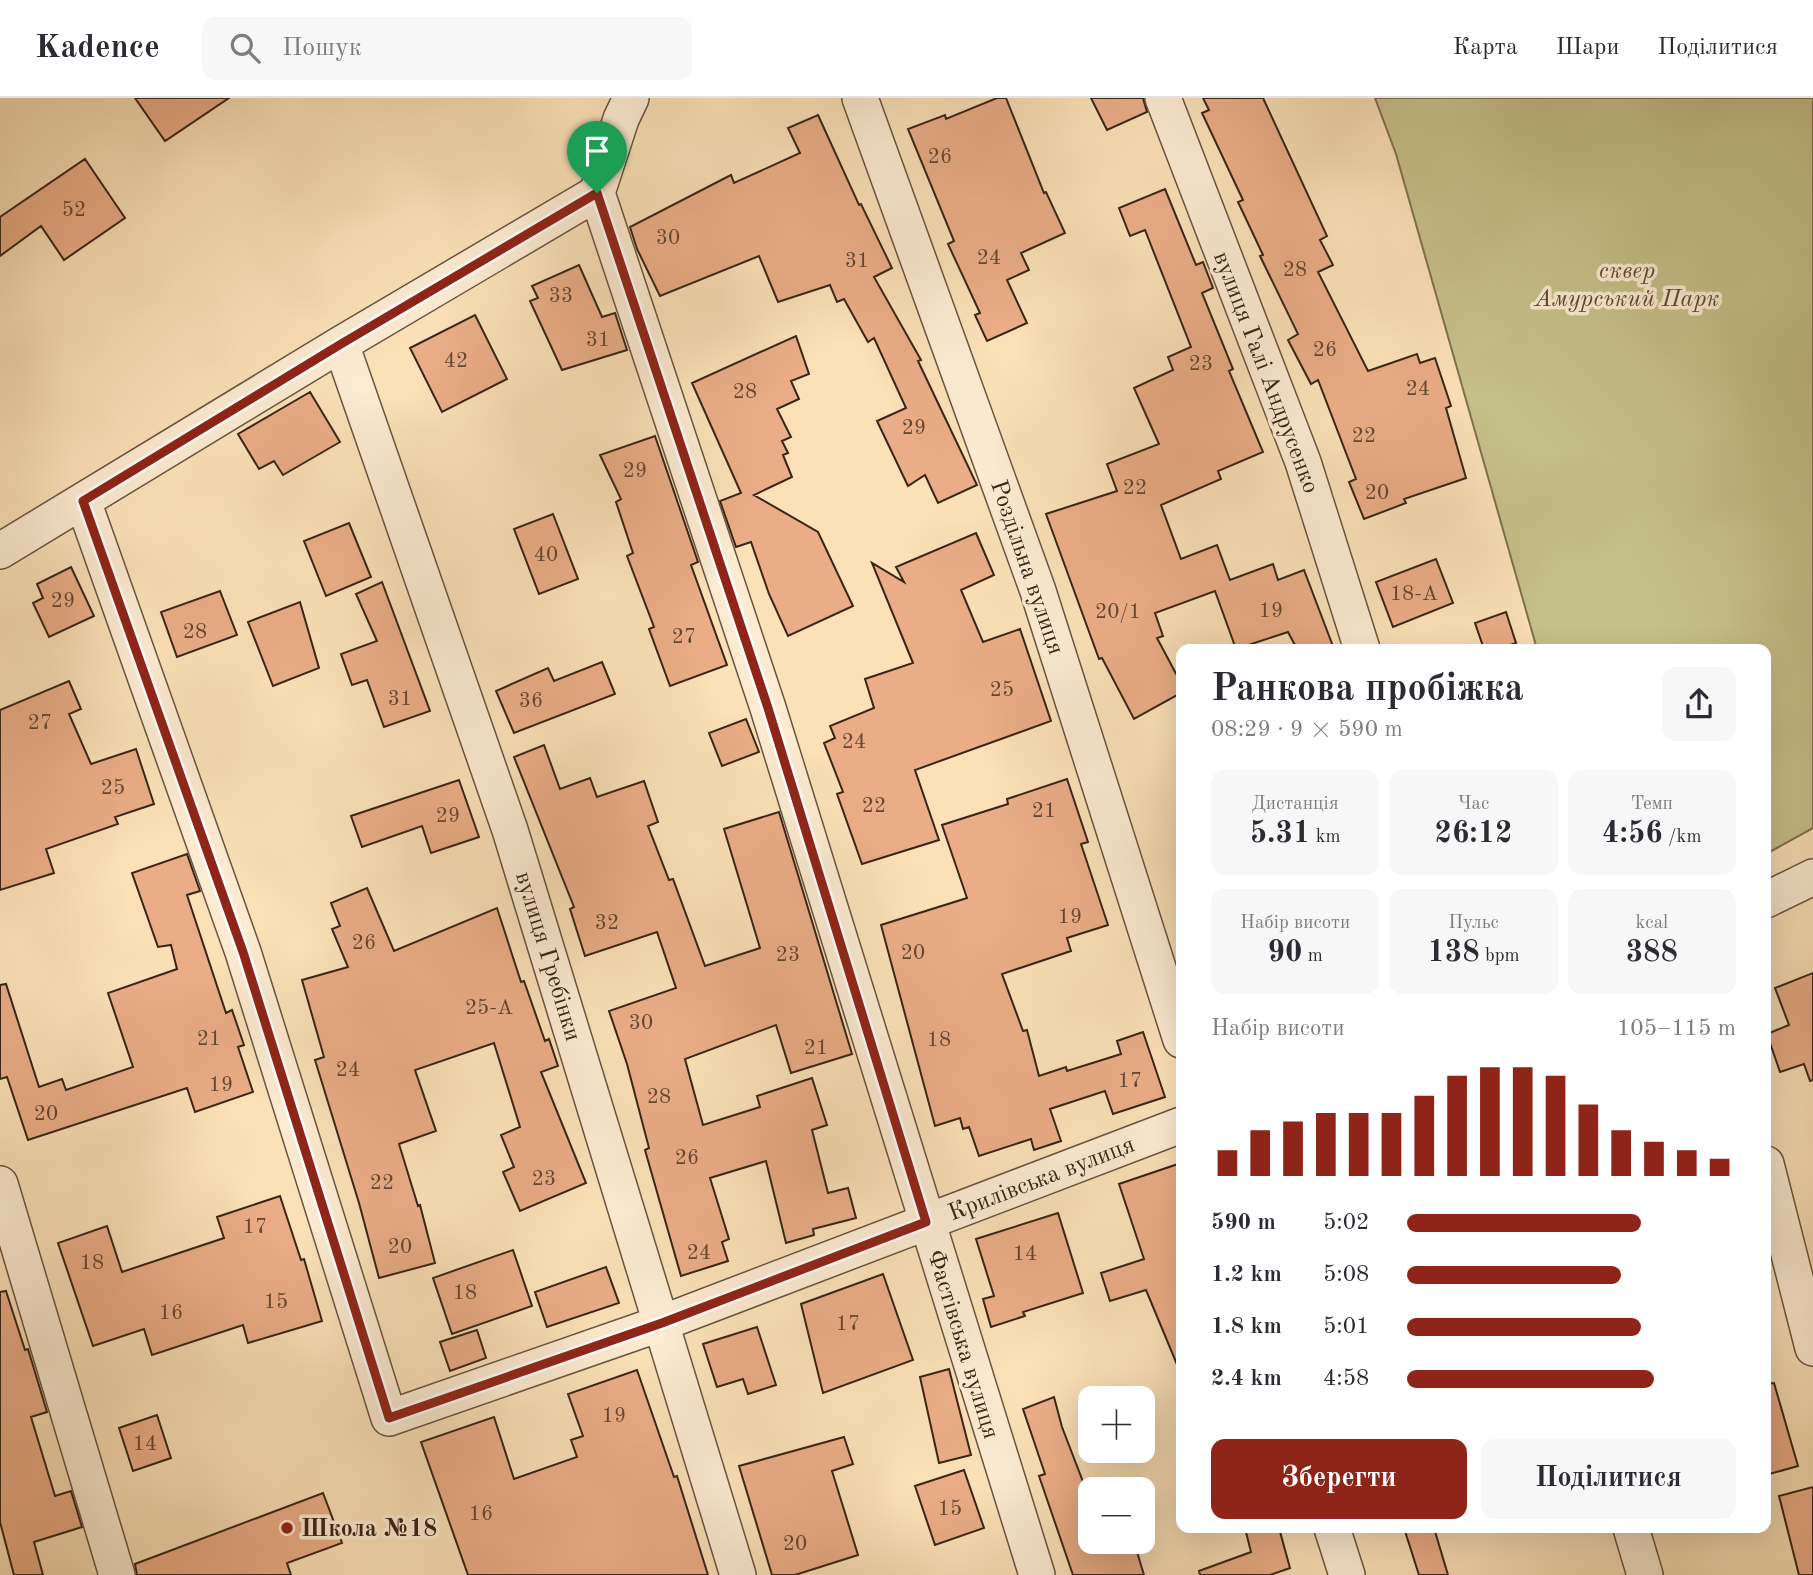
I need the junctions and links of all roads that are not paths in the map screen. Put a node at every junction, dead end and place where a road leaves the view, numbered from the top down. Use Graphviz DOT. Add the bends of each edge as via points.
graph roads {
  1 [pos="631,98"];
  2 [pos="860,98"];
  3 [pos="1163,98"];
  4 [pos="597,193"];
  5 [pos="341,344"];
  6 [pos="83,501"];
  7 [pos="0,551"];
  8 [pos="1360,644"];
  9 [pos="1813,877"];
  10 [pos="1771,898"];
  11 [pos="1176,1024"];
  12 [pos="1176,1127"];
  13 [pos="0,1184"];
  14 [pos="1771,1184"];
  15 [pos="926,1222"];
  16 [pos="662,1323"];
  17 [pos="1813,1349"];
  18 [pos="1334,1533"];
  19 [pos="1632,1533"];
  20 [pos="117,1575"];
  21 [pos="738,1575"];
  22 [pos="1037,1575"];
  23 [pos="1347,1575"];
  24 [pos="1645,1575"];
  1 -- 4 [label="street"];
  2 -- 11 [label="street, Роздільна вулиця" via="1038,591"];
  3 -- 8 [label="street, вулиця Галі Андрусенко" via="1303,462"];
  4 -- 5 [label="street"];
  4 -- 15 [label="street, Фастівська вулиця" via="768,708"];
  5 -- 6 [label="street"];
  5 -- 16 [label="street, вулиця Гребінки" via="510,830"];
  6 -- 7 [label="street"];
  6 -- 16 [label="street, Крилівська вулиця" via="243,952 389,1418"];
  9 -- 10 [label="street"];
  12 -- 15 [label="street, Крилівська вулиця"];
  13 -- 20 [label="street"];
  14 -- 17 [label="street"];
  15 -- 16 [label="street, Крилівська вулиця"];
  15 -- 22 [label="street, Фастівська вулиця"];
  16 -- 21 [label="street, вулиця Гребінки"];
  18 -- 23 [label="street"];
  19 -- 24 [label="street"];
}
